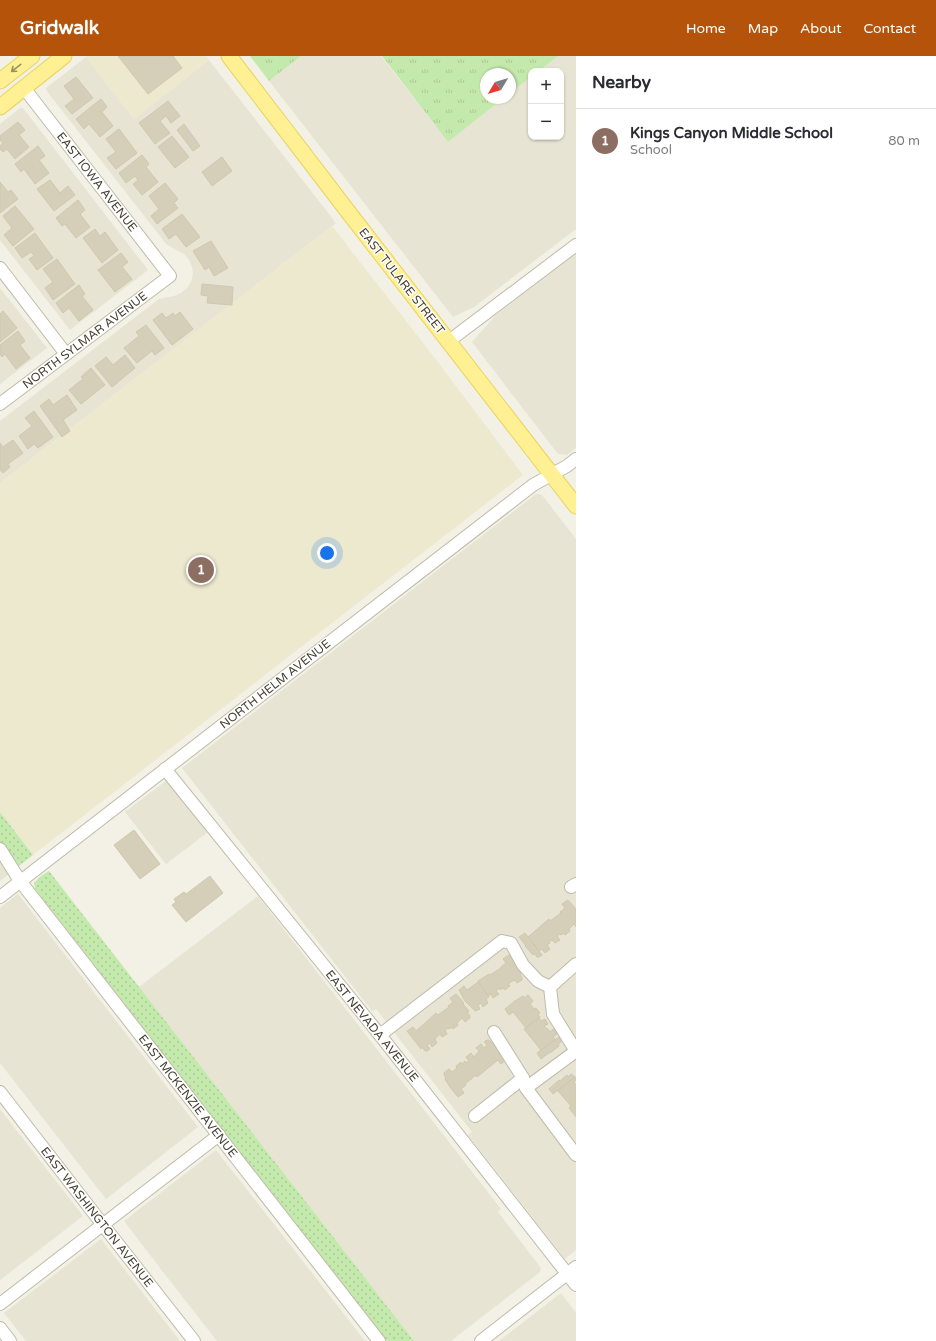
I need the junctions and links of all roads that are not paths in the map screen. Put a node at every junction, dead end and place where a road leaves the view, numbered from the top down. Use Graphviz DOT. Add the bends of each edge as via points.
graph roads {
  1 [pos="32,56"];
  2 [pos="64,56"];
  3 [pos="229,56"];
  4 [pos="0,81"];
  5 [pos="24,88"];
  6 [pos="0,106"];
  7 [pos="576,245"];
  8 [pos="0,268"];
  9 [pos="170,276"];
  10 [pos="449,341"];
  11 [pos="66,354"];
  12 [pos="0,404"];
  13 [pos="576,459"];
  14 [pos="552,475"];
  15 [pos="576,506"];
  16 [pos="166,769"];
  17 [pos="0,849"];
  18 [pos="20,881"];
  19 [pos="0,896"];
  20 [pos="576,964"];
  21 [pos="550,987"];
  22 [pos="494,1032"];
  23 [pos="380,1035"];
  24 [pos="576,1051"];
  25 [pos="524,1083"];
  26 [pos="0,1092"];
  27 [pos="475,1116"];
  28 [pos="218,1135"];
  29 [pos="576,1155"];
  30 [pos="103,1225"];
  31 [pos="572,1270"];
  32 [pos="576,1285"];
  33 [pos="0,1304"];
  34 [pos="0,1328"];
  35 [pos="10,1341"];
  36 [pos="194,1341"];
  37 [pos="379,1341"];
  38 [pos="481,1341"];
  1 -- 4 [label="main road, one-way"];
  2 -- 5 [label="main road"];
  3 -- 10 [label="main road, EAST TULARE STREET"];
  5 -- 6 [label="main road"];
  5 -- 9 [label="street, EAST IOWA AVENUE"];
  7 -- 10 [label="street"];
  8 -- 11 [label="street"];
  9 -- 11 [label="street, NORTH SYLMAR AVENUE"];
  10 -- 14 [label="main road, EAST TULARE STREET"];
  11 -- 12 [label="street, NORTH SYLMAR AVENUE"];
  13 -- 14 [label="street, NORTH HELM AVENUE"];
  14 -- 15 [label="main road, EAST TULARE STREET"];
  14 -- 16 [label="street, NORTH HELM AVENUE" via="533,485 475,529"];
  16 -- 18 [label="street, NORTH HELM AVENUE"];
  16 -- 23 [label="street, EAST NEVADA AVENUE"];
  17 -- 18 [label="street, EAST MCKENZIE AVENUE"];
  18 -- 19 [label="street, NORTH HELM AVENUE"];
  18 -- 28 [label="street, EAST MCKENZIE AVENUE"];
  20 -- 21 [label="street"];
  21 -- 23 [label="street" via="538,982 523,965 511,943 502,941"];
  21 -- 24 [label="street" via="553,1014"];
  22 -- 25 [label="street"];
  23 -- 31 [label="street, EAST NEVADA AVENUE"];
  24 -- 25 [label="street"];
  25 -- 27 [label="street"];
  25 -- 29 [label="street"];
  26 -- 30 [label="street, EAST WASHINGTON AVENUE"];
  28 -- 30 [label="street"];
  28 -- 37 [label="street, EAST MCKENZIE AVENUE"];
  30 -- 33 [label="street"];
  30 -- 36 [label="street, EAST WASHINGTON AVENUE"];
  31 -- 32 [label="street, EAST NEVADA AVENUE"];
  31 -- 38 [label="street"];
  34 -- 35 [label="street"];
}
